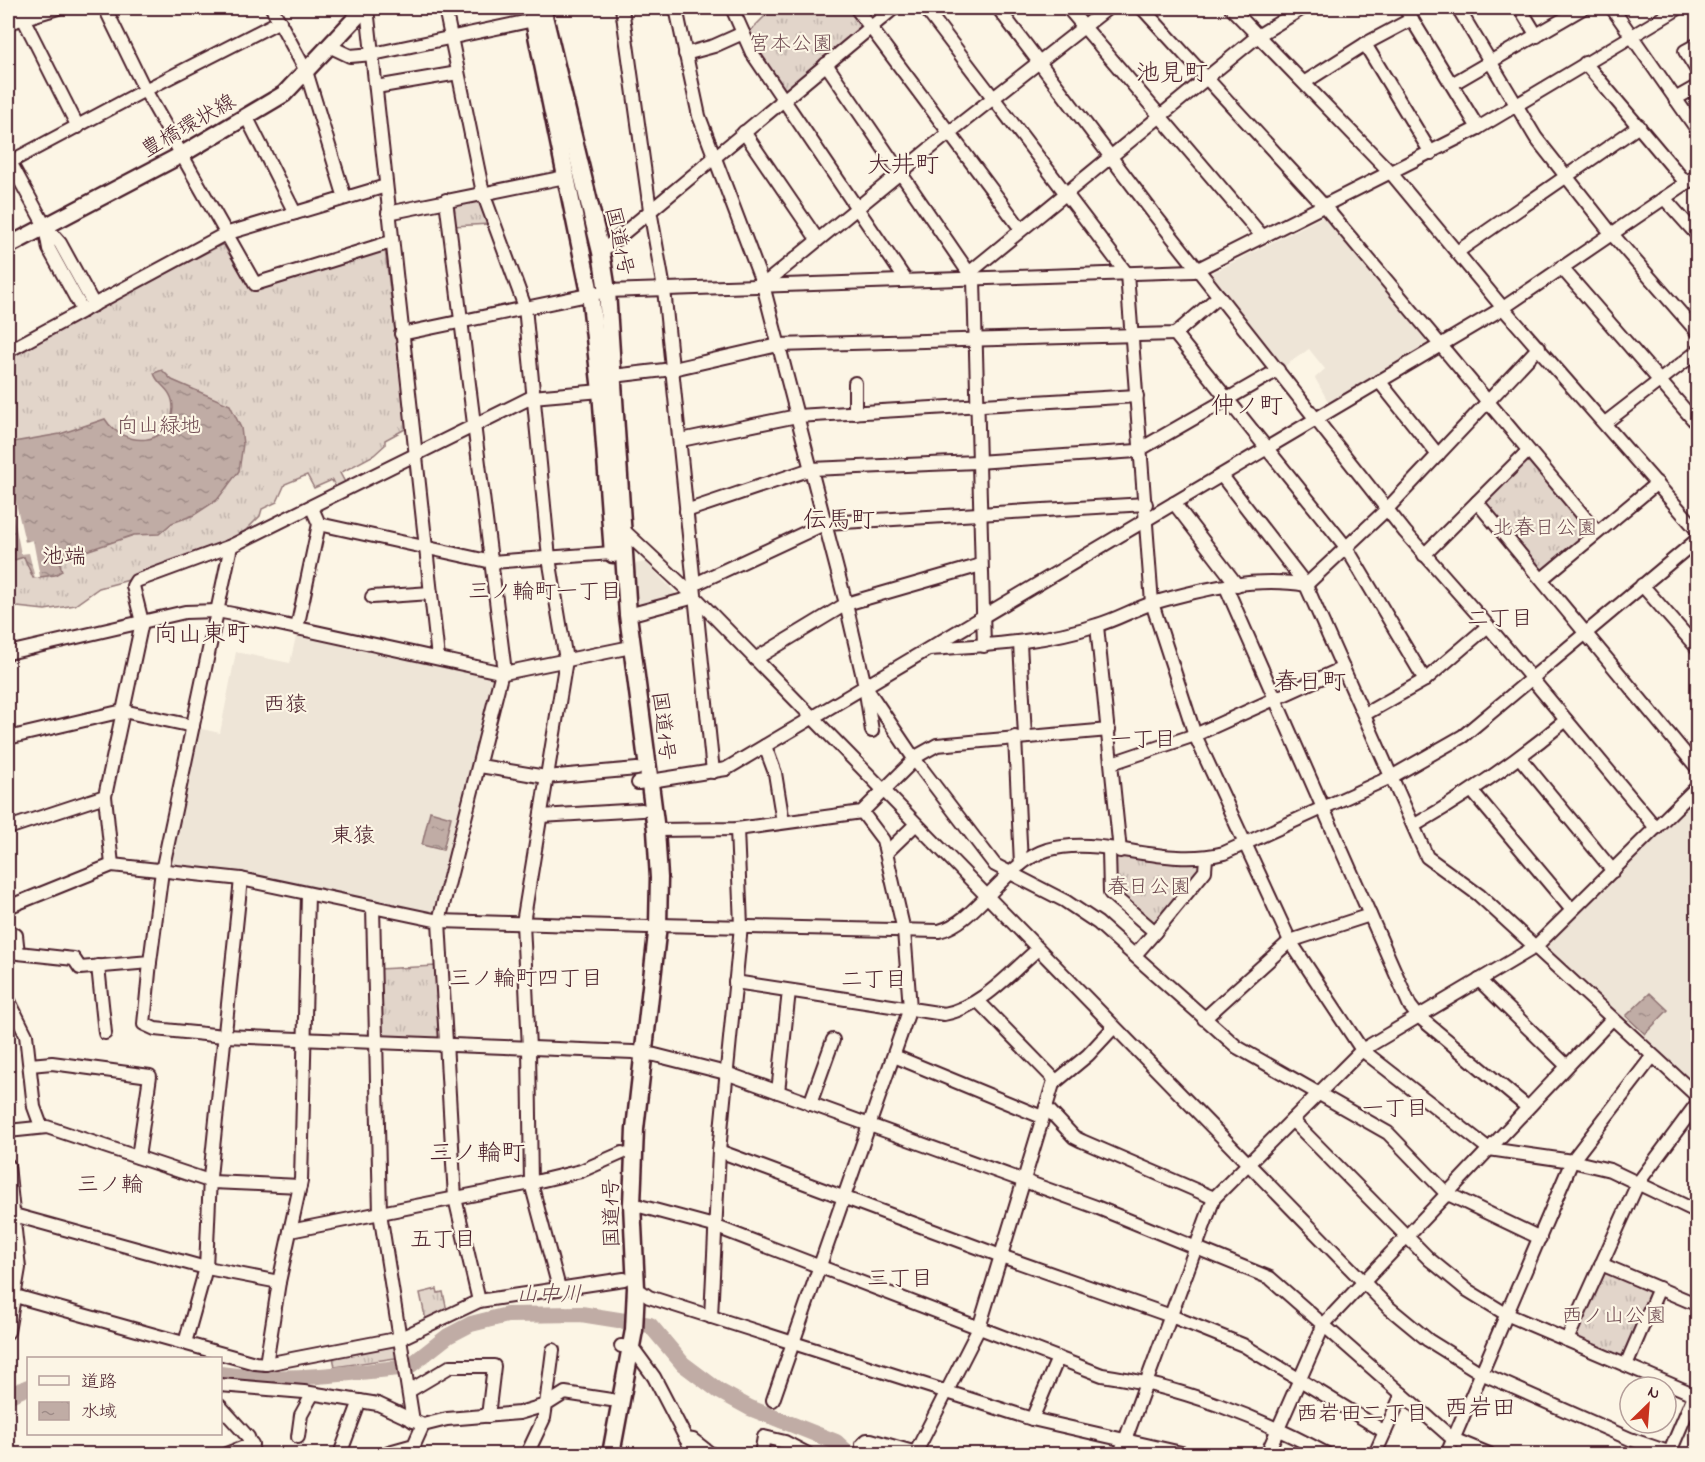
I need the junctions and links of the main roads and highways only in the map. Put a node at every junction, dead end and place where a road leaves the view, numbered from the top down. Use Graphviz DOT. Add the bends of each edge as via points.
graph roads {
  1 [pos="366,8"];
  2 [pos="540,10"];
  3 [pos="8,246"];
  4 [pos="598,292"];
  5 [pos="616,525"];
  6 [pos="626,648"];
  7 [pos="641,778"];
  8 [pos="653,926"];
  9 [pos="639,1053"];
  10 [pos="630,1284"];
  11 [pos="628,1338"];
  12 [pos="601,1455"];
  13 [pos="611,1455"];
  1 -- 3 [label="main road, 豊橋環状線" via="284,94 181,155"];
  2 -- 4 [label="highway, 国道1号" via="565,177"];
  2 -- 4 [label="highway, 国道1号" via="601,252"];
  4 -- 5 [label="highway, 国道1号" via="601,392"];
  4 -- 5 [label="highway, 国道1号" via="613,376"];
  5 -- 6 [label="highway, 国道1号" via="628,615"];
  5 -- 6 [label="highway, 国道1号" via="612,553"];
  6 -- 7 [label="highway, 国道1号"];
  7 -- 8 [label="highway, 国道1号"];
  7 -- 8 [label="highway, 国道1号" via="656,830"];
  8 -- 9 [label="highway, 国道1号"];
  9 -- 10 [label="highway, 国道1号"];
  9 -- 10 [label="highway, 国道1号" via="622,1153"];
  10 -- 11 [label="highway, 国道1号"];
  11 -- 12 [label="highway, 国道1号"];
  11 -- 13 [label="highway, 国道1号"];
}
